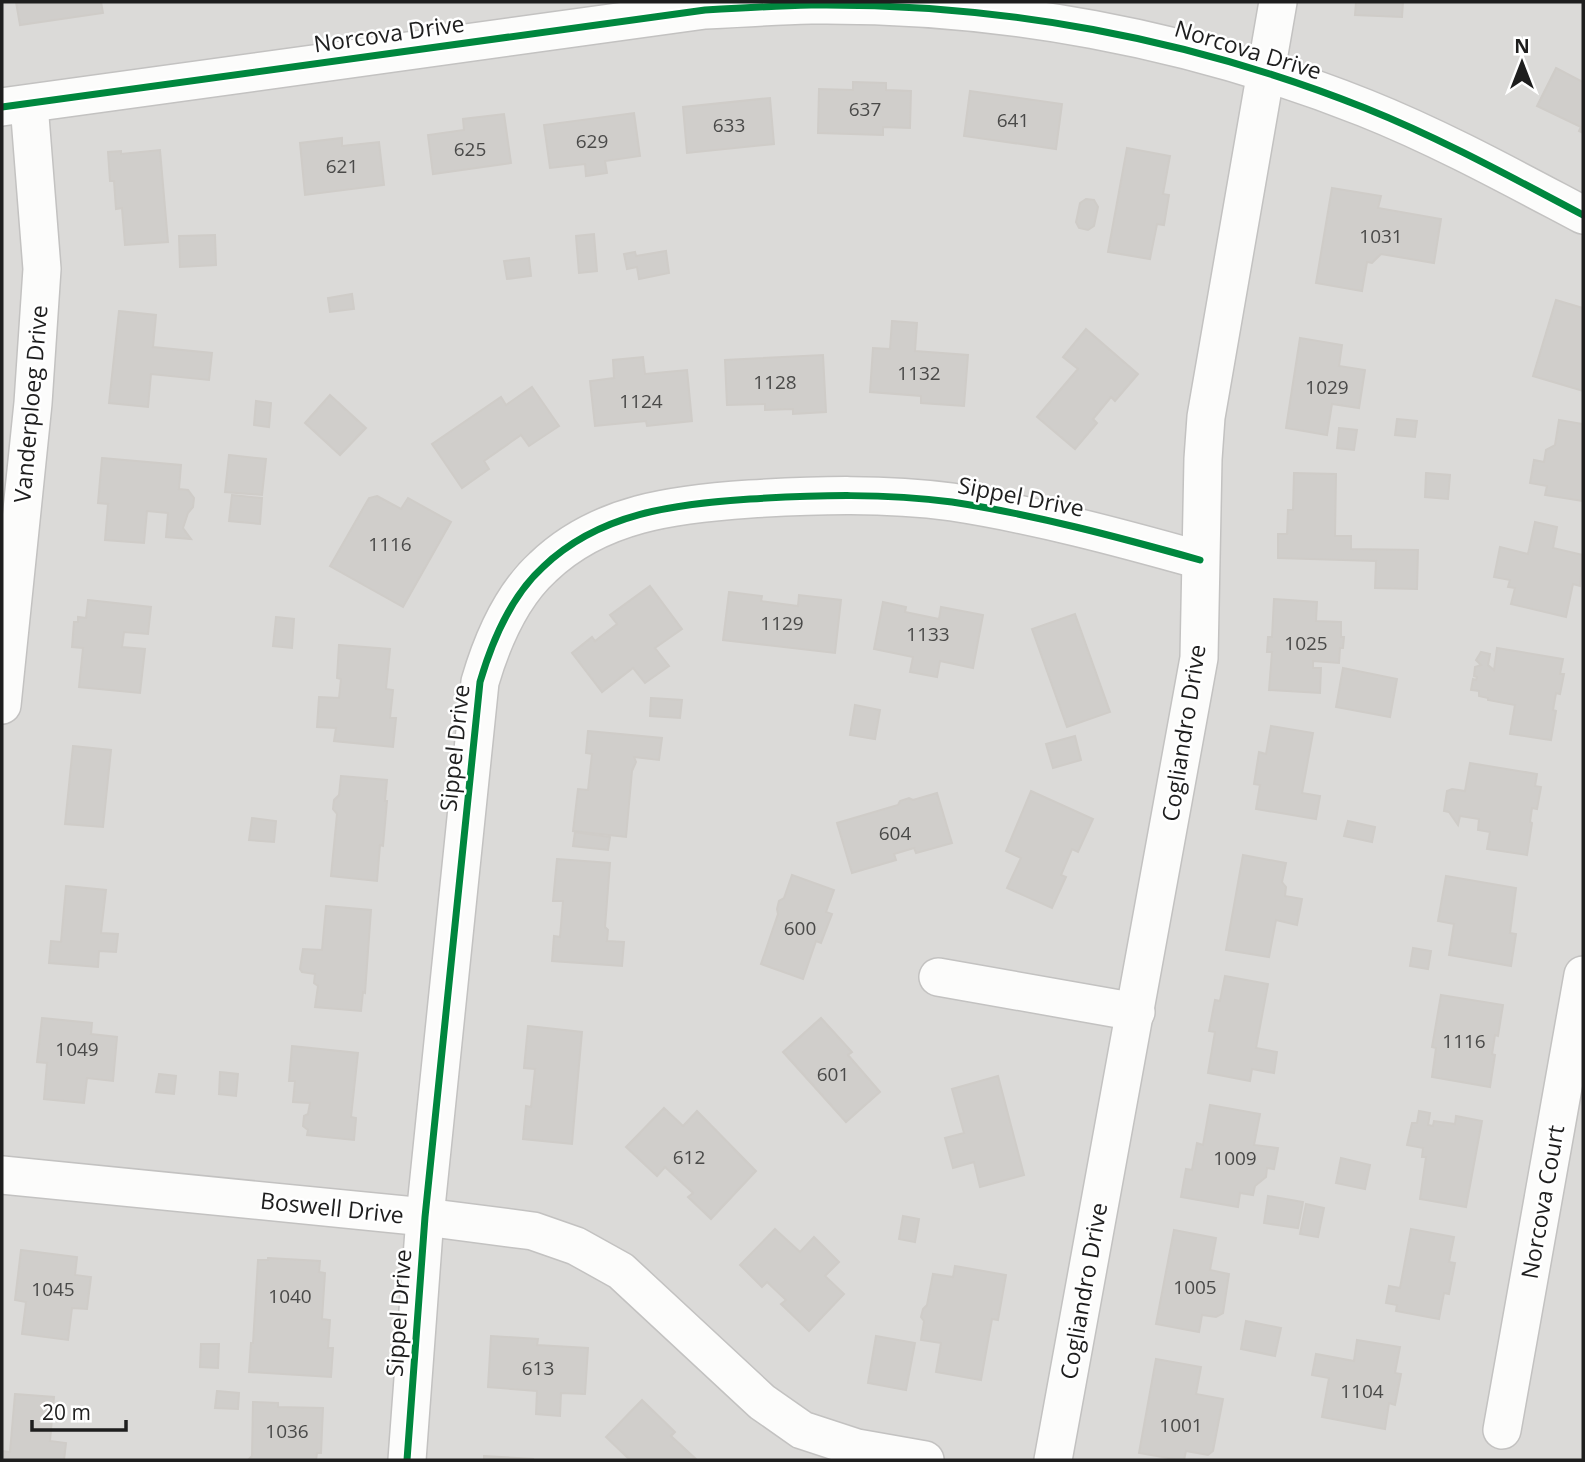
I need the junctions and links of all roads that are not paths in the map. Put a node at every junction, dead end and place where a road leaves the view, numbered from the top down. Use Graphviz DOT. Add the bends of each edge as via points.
graph roads {
  1 [pos="1278,2"];
  2 [pos="1266,73"];
  3 [pos="15,105"];
  4 [pos="1583,215"];
  5 [pos="1200,560"];
  6 [pos="2,705"];
  7 [pos="1583,975"];
  8 [pos="938,977"];
  9 [pos="1136,1012"];
  10 [pos="2,1175"];
  11 [pos="425,1217"];
  12 [pos="1502,1430"];
  13 [pos="407,1460"];
  14 [pos="925,1460"];
  15 [pos="1053,1460"];
  1 -- 2 [label="street, Cogliandro Drive"];
  2 -- 3 [label="street, Norcova Drive" via="1195,51 1006,16 811,5 705,10"];
  2 -- 4 [label="street, Norcova Drive" via="1451,145"];
  2 -- 5 [label="street, Cogliandro Drive" via="1206,417"];
  3 -- 6 [label="street, Vanderploeg Drive" via="42,269"];
  5 -- 9 [label="street, Cogliandro Drive" via="1199,658"];
  5 -- 11 [label="street, Sippel Drive" via="1054,522 950,502 815,495 711,501 619,519 573,543 542,567 494,637 480,682"];
  7 -- 12 [label="street, Norcova Court"];
  8 -- 9 [label="street"];
  9 -- 15 [label="street, Cogliandro Drive"];
  10 -- 11 [label="street, Boswell Drive"];
  11 -- 13 [label="street, Sippel Drive"];
  11 -- 14 [label="street, Boswell Drive" via="533,1231 576,1246 621,1271 762,1402 802,1430 857,1448"];
}
